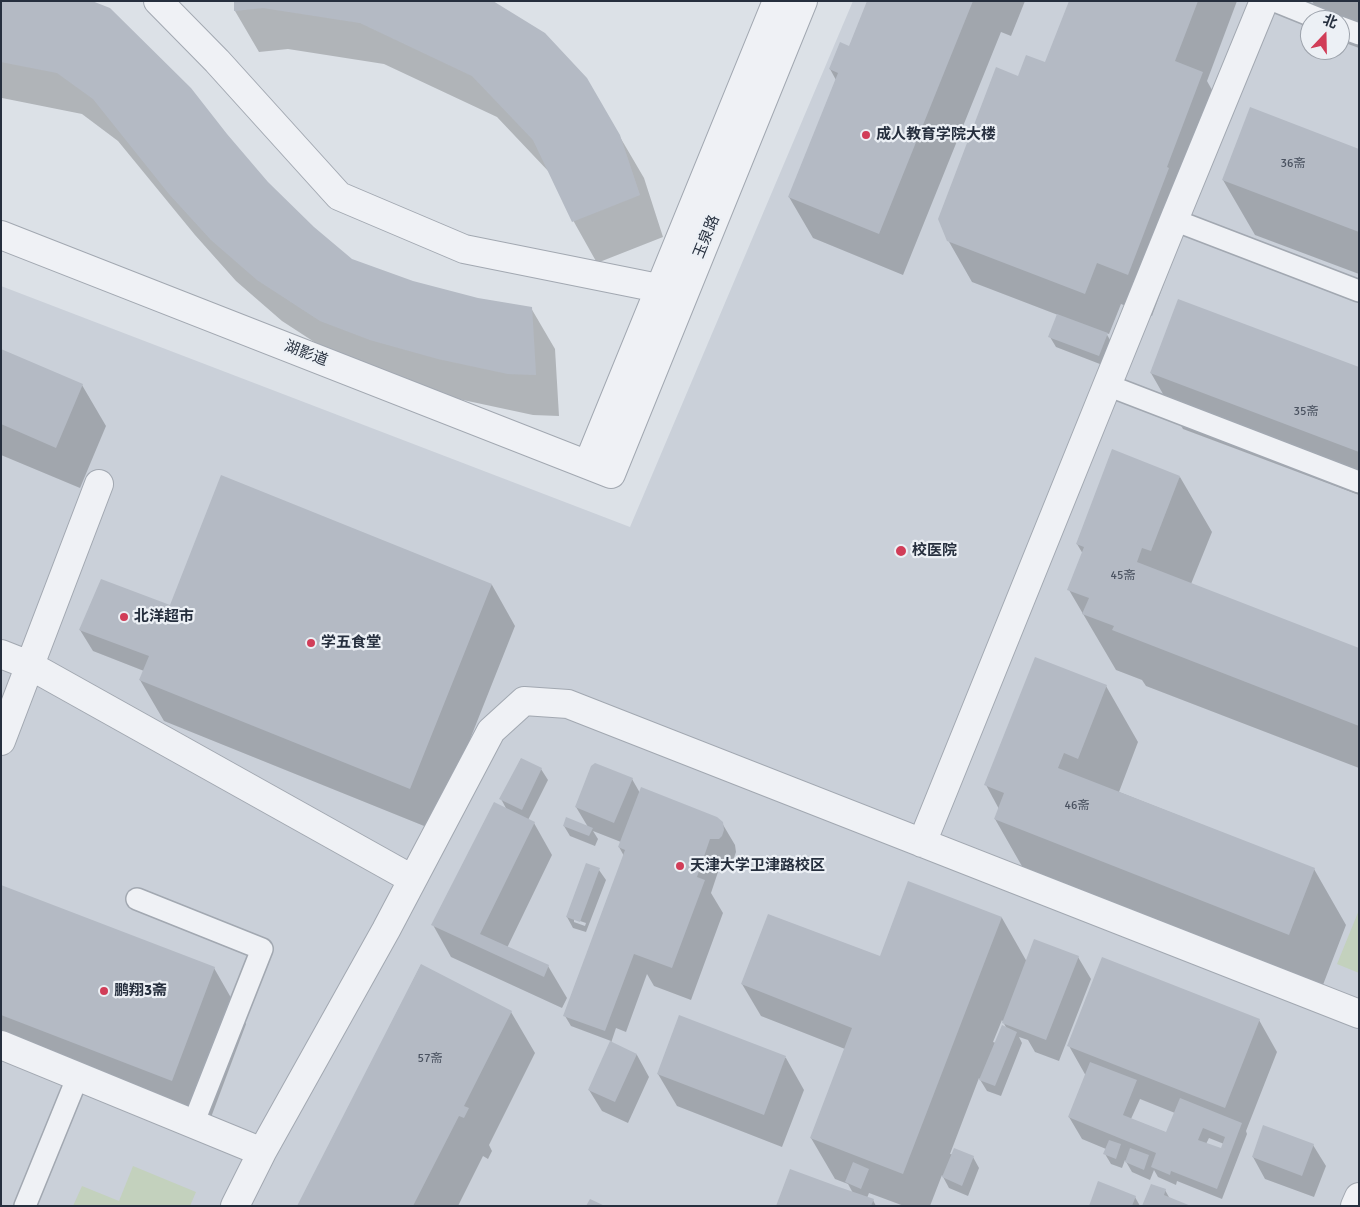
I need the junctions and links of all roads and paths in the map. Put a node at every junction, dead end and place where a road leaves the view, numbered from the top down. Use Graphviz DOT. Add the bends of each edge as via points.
graph roads {
  1 [pos="158,1"];
  2 [pos="777,1"];
  3 [pos="803,1"];
  4 [pos="1264,1"];
  5 [pos="1275,1"];
  6 [pos="1300,11"];
  7 [pos="1174,220"];
  8 [pos="1,235"];
  9 [pos="1357,287"];
  10 [pos="672,290"];
  11 [pos="1107,385"];
  12 [pos="600,469"];
  13 [pos="1359,482"];
  14 [pos="99,484"];
  15 [pos="1,654"];
  16 [pos="29,665"];
  17 [pos="1,741"];
  18 [pos="922,843"];
  19 [pos="412,879"];
  20 [pos="137,899"];
  21 [pos="1359,1014"];
  22 [pos="1,1045"];
  23 [pos="78,1076"];
  24 [pos="193,1124"];
  25 [pos="262,1152"];
  26 [pos="1359,1197"];
  27 [pos="25,1206"];
  28 [pos="235,1206"];
  29 [pos="1356,1206"];
  1 -- 10 [label="street" via="339,196 464,249"];
  2 -- 10 [label="street, 玉泉路"];
  3 -- 10 [label="street, 玉泉路"];
  4 -- 7 [label="street"];
  5 -- 6 [label="lane"];
  7 -- 9 [label="lane"];
  7 -- 11 [label="street"];
  8 -- 12 [label="street, 湖影道"];
  10 -- 12 [label="street, 玉泉路"];
  11 -- 13 [label="lane"];
  11 -- 18 [label="street"];
  14 -- 16 [label="street"];
  15 -- 16 [label="street"];
  16 -- 17 [label="street"];
  16 -- 19 [label="street"];
  18 -- 19 [label="street" via="568,704 524,701 491,731"];
  18 -- 21 [label="street"];
  19 -- 25 [label="street"];
  20 -- 24 [label="lane" via="262,949"];
  22 -- 23 [label="street"];
  23 -- 24 [label="street"];
  23 -- 27 [label="lane"];
  24 -- 25 [label="street"];
  25 -- 28 [label="street"];
  26 -- 29 [label="street"];
}
